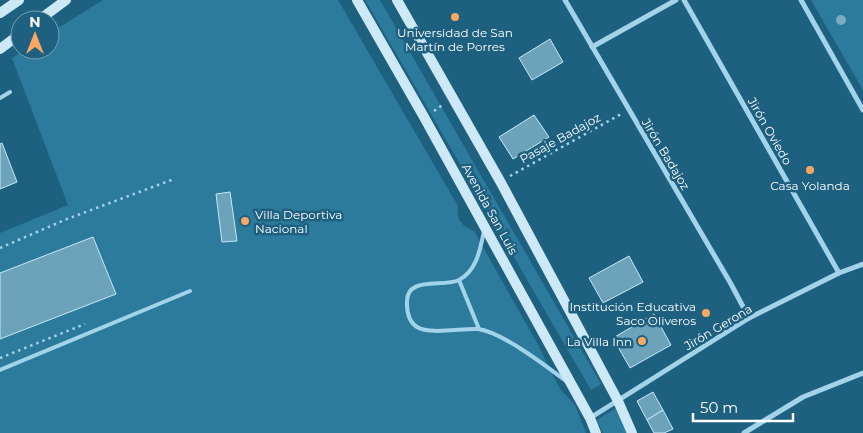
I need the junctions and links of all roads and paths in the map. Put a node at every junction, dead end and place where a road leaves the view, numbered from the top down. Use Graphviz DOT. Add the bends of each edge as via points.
graph roads {
  1 [pos="19,0"];
  2 [pos="66,0"];
  3 [pos="357,0"];
  4 [pos="397,0"];
  5 [pos="565,0"];
  6 [pos="676,0"];
  7 [pos="684,0"];
  8 [pos="801,0"];
  9 [pos="52,10"];
  10 [pos="0,13"];
  11 [pos="0,34"];
  12 [pos="3,46"];
  13 [pos="592,47"];
  14 [pos="10,92"];
  15 [pos="0,98"];
  16 [pos="453,99"];
  17 [pos="629,110"];
  18 [pos="863,110"];
  19 [pos="424,117"];
  20 [pos="174,179"];
  21 [pos="500,181"];
  22 [pos="485,226"];
  23 [pos="0,248"];
  24 [pos="863,264"];
  25 [pos="839,273"];
  26 [pos="459,280"];
  27 [pos="190,291"];
  28 [pos="749,318"];
  29 [pos="85,324"];
  30 [pos="479,329"];
  31 [pos="0,358"];
  32 [pos="0,370"];
  33 [pos="863,373"];
  34 [pos="573,387"];
  35 [pos="618,401"];
  36 [pos="590,418"];
  37 [pos="596,433"];
  38 [pos="632,433"];
  39 [pos="745,433"];
  1 -- 10 [label="main road"];
  2 -- 9 [label="main road"];
  3 -- 19 [label="main road, Avenida San Luis"];
  4 -- 16 [label="main road, Avenida San Luis"];
  5 -- 13 [label="street, Jirón Badajoz"];
  6 -- 13 [label="street"];
  7 -- 25 [label="street, Jirón Oviedo"];
  8 -- 18 [label="street"];
  11 -- 12 [label="main road"];
  13 -- 17 [label="street, Jirón Badajoz"];
  14 -- 15 [label="lane"];
  16 -- 19 [label="path"];
  16 -- 21 [label="main road, Avenida San Luis"];
  17 -- 21 [label="path, Pasaje Badajoz"];
  17 -- 28 [label="street, Jirón Badajoz"];
  19 -- 22 [label="main road, Avenida San Luis"];
  20 -- 23 [label="path"];
  21 -- 35 [label="main road, Avenida San Luis"];
  22 -- 26 [label="lane" via="479,254 472,268"];
  22 -- 34 [label="main road, Avenida San Luis"];
  24 -- 25 [label="street, Jirón Gerona"];
  25 -- 28 [label="street, Jirón Gerona"];
  26 -- 30 [label="lane"];
  26 -- 30 [label="lane" via="419,285 410,291 407,312 411,322 430,330"];
  27 -- 32 [label="lane"];
  28 -- 35 [label="street, Jirón Gerona"];
  29 -- 31 [label="path"];
  30 -- 34 [label="lane" via="518,347"];
  33 -- 39 [label="street" via="803,397"];
  34 -- 36 [label="main road, Avenida San Luis"];
  35 -- 36 [label="street, Jirón Gerona"];
  35 -- 38 [label="main road, Avenida San Luis"];
  36 -- 37 [label="main road, Avenida San Luis"];
}
